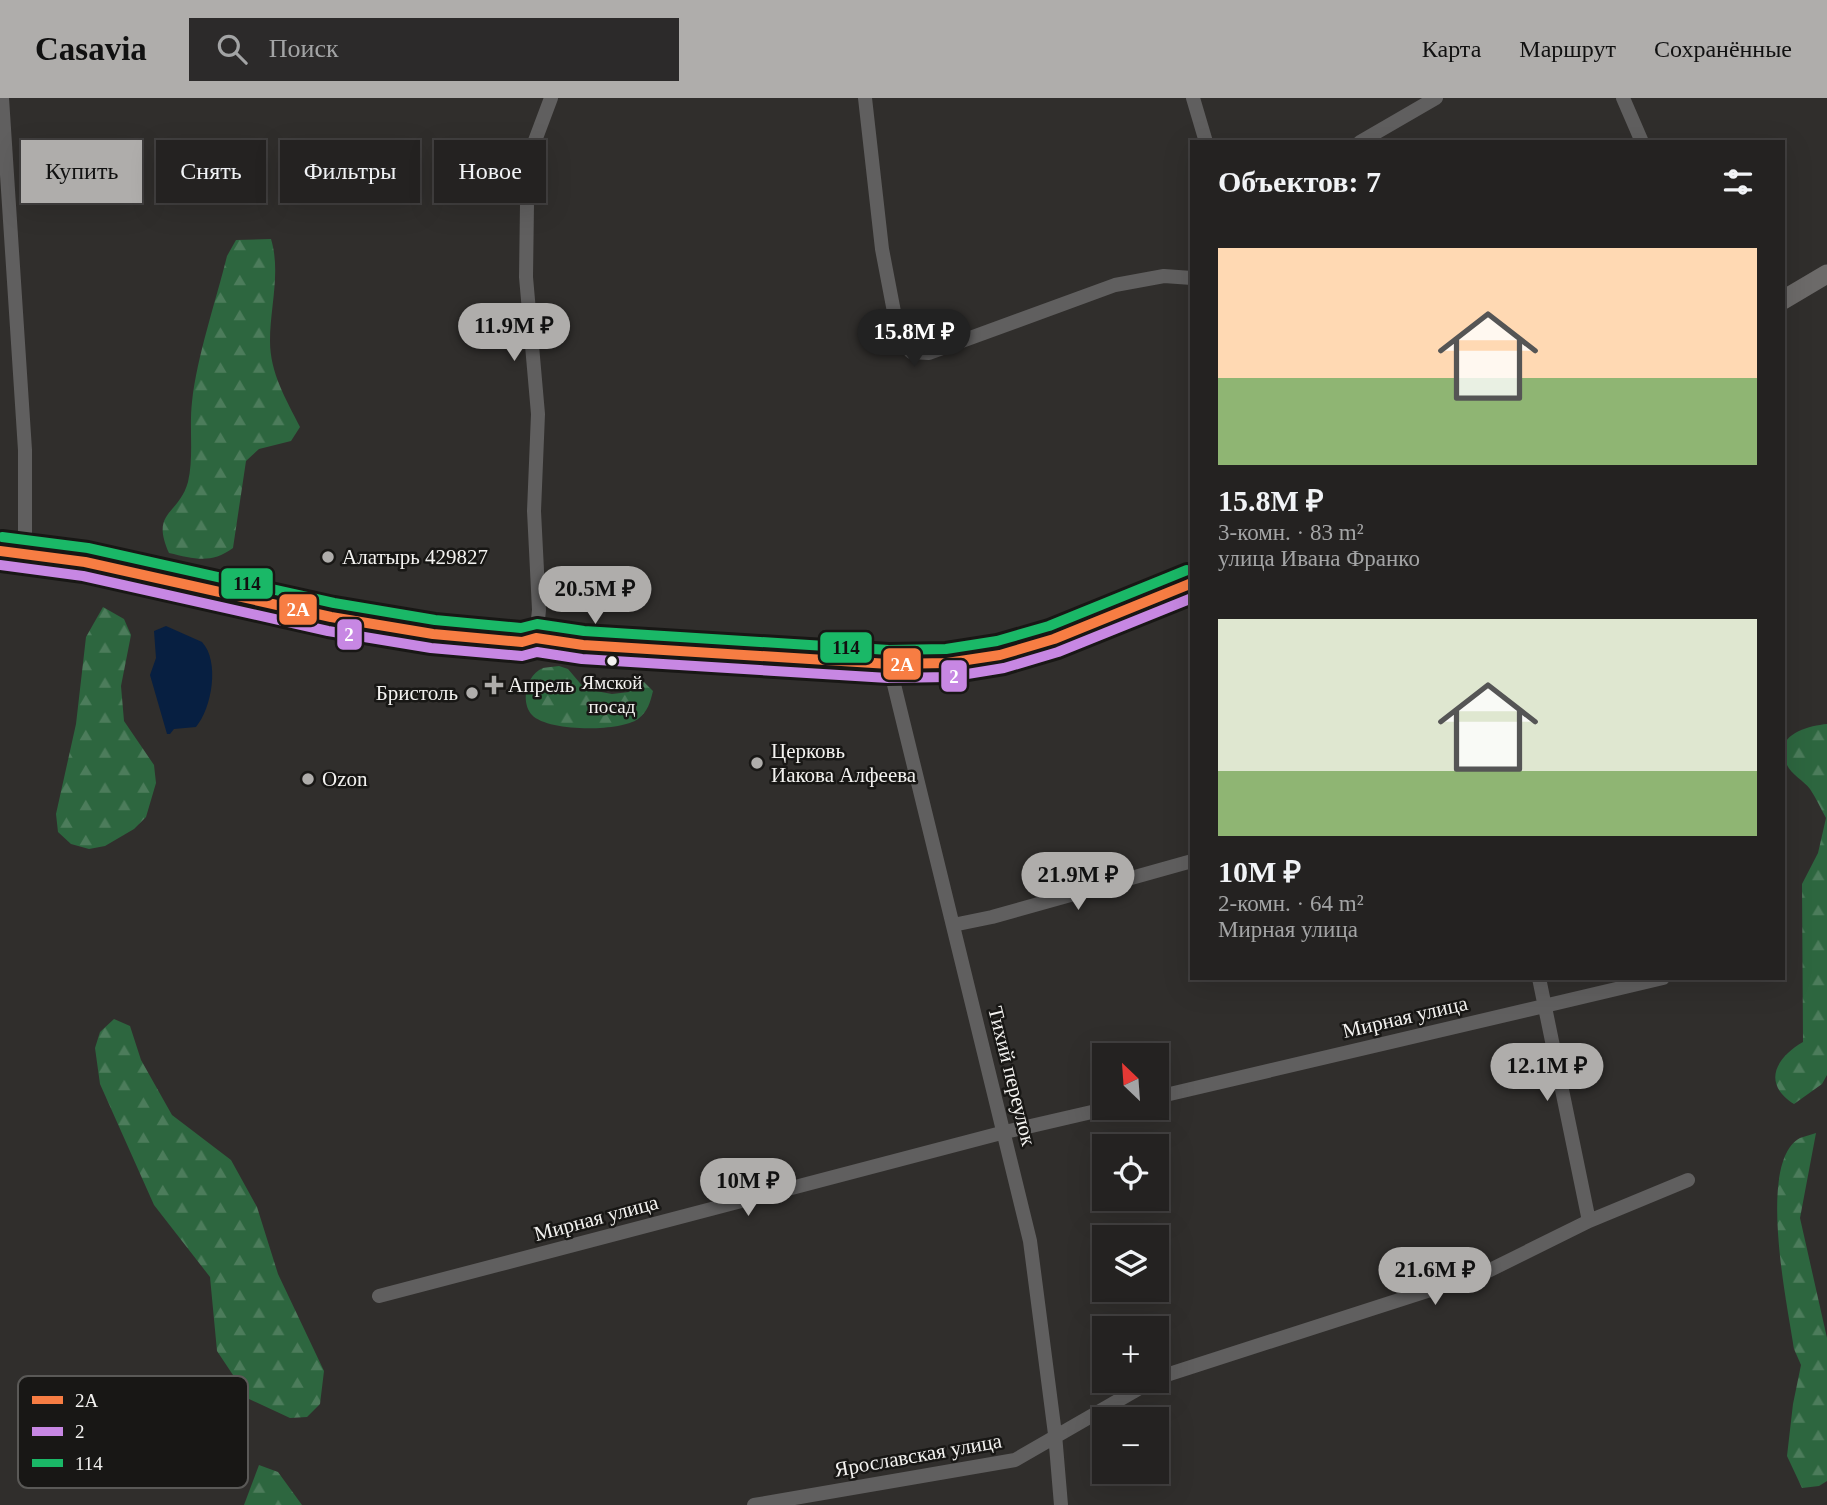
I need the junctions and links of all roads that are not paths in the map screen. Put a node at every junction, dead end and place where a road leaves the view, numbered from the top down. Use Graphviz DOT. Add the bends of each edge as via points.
graph roads {
  1 [pos="2,98"];
  2 [pos="551,98"];
  3 [pos="865,98"];
  4 [pos="1193,98"];
  5 [pos="1436,98"];
  6 [pos="1623,98"];
  7 [pos="1205,140"];
  8 [pos="1363,140"];
  9 [pos="1641,140"];
  10 [pos="1827,274"];
  11 [pos="1190,278"];
  12 [pos="1786,296"];
  13 [pos="0,551"];
  14 [pos="25,552"];
  15 [pos="1190,584"];
  16 [pos="536,638"];
  17 [pos="889,664"];
  18 [pos="1190,862"];
  19 [pos="953,925"];
  20 [pos="1539,980"];
  21 [pos="1655,980"];
  22 [pos="1545,1006"];
  23 [pos="1169,1094"];
  24 [pos="1092,1112"];
  25 [pos="1005,1132"];
  26 [pos="1688,1180"];
  27 [pos="1589,1221"];
  28 [pos="379,1296"];
  29 [pos="1169,1374"];
  30 [pos="1130,1393"];
  31 [pos="1055,1434"];
  32 [pos="754,1505"];
  33 [pos="1061,1505"];
  1 -- 14 [label="street" via="25,450"];
  2 -- 16 [label="street" via="533,146 527,204 526,277 538,414"];
  3 -- 11 [label="street" via="882,249 899,338 911,352 929,353 1115,285 1164,275"];
  4 -- 7 [label="street"];
  5 -- 8 [label="street"];
  6 -- 9 [label="street"];
  10 -- 12 [label="main road"];
  13 -- 14 [label="main road"];
  14 -- 16 [label="main road" via="382,626 522,642"];
  15 -- 17 [label="main road" via="1054,639 1000,655 947,663"];
  16 -- 17 [label="main road" via="583,645"];
  17 -- 19 [label="street, Тихий переулок"];
  18 -- 19 [label="street"];
  19 -- 25 [label="street, Тихий переулок"];
  20 -- 22 [label="street"];
  21 -- 22 [label="street, Мирная улица"];
  22 -- 23 [label="street, Мирная улица"];
  22 -- 27 [label="street"];
  24 -- 25 [label="street, Мирная улица"];
  25 -- 28 [label="street, Мирная улица"];
  25 -- 31 [label="street, Тихий переулок" via="1030,1241"];
  26 -- 27 [label="street"];
  27 -- 29 [label="street" via="1486,1272"];
  30 -- 31 [label="street, Ярославская улица"];
  31 -- 32 [label="street, Ярославская улица" via="1015,1460"];
  31 -- 33 [label="street, Тихий переулок"];
}
